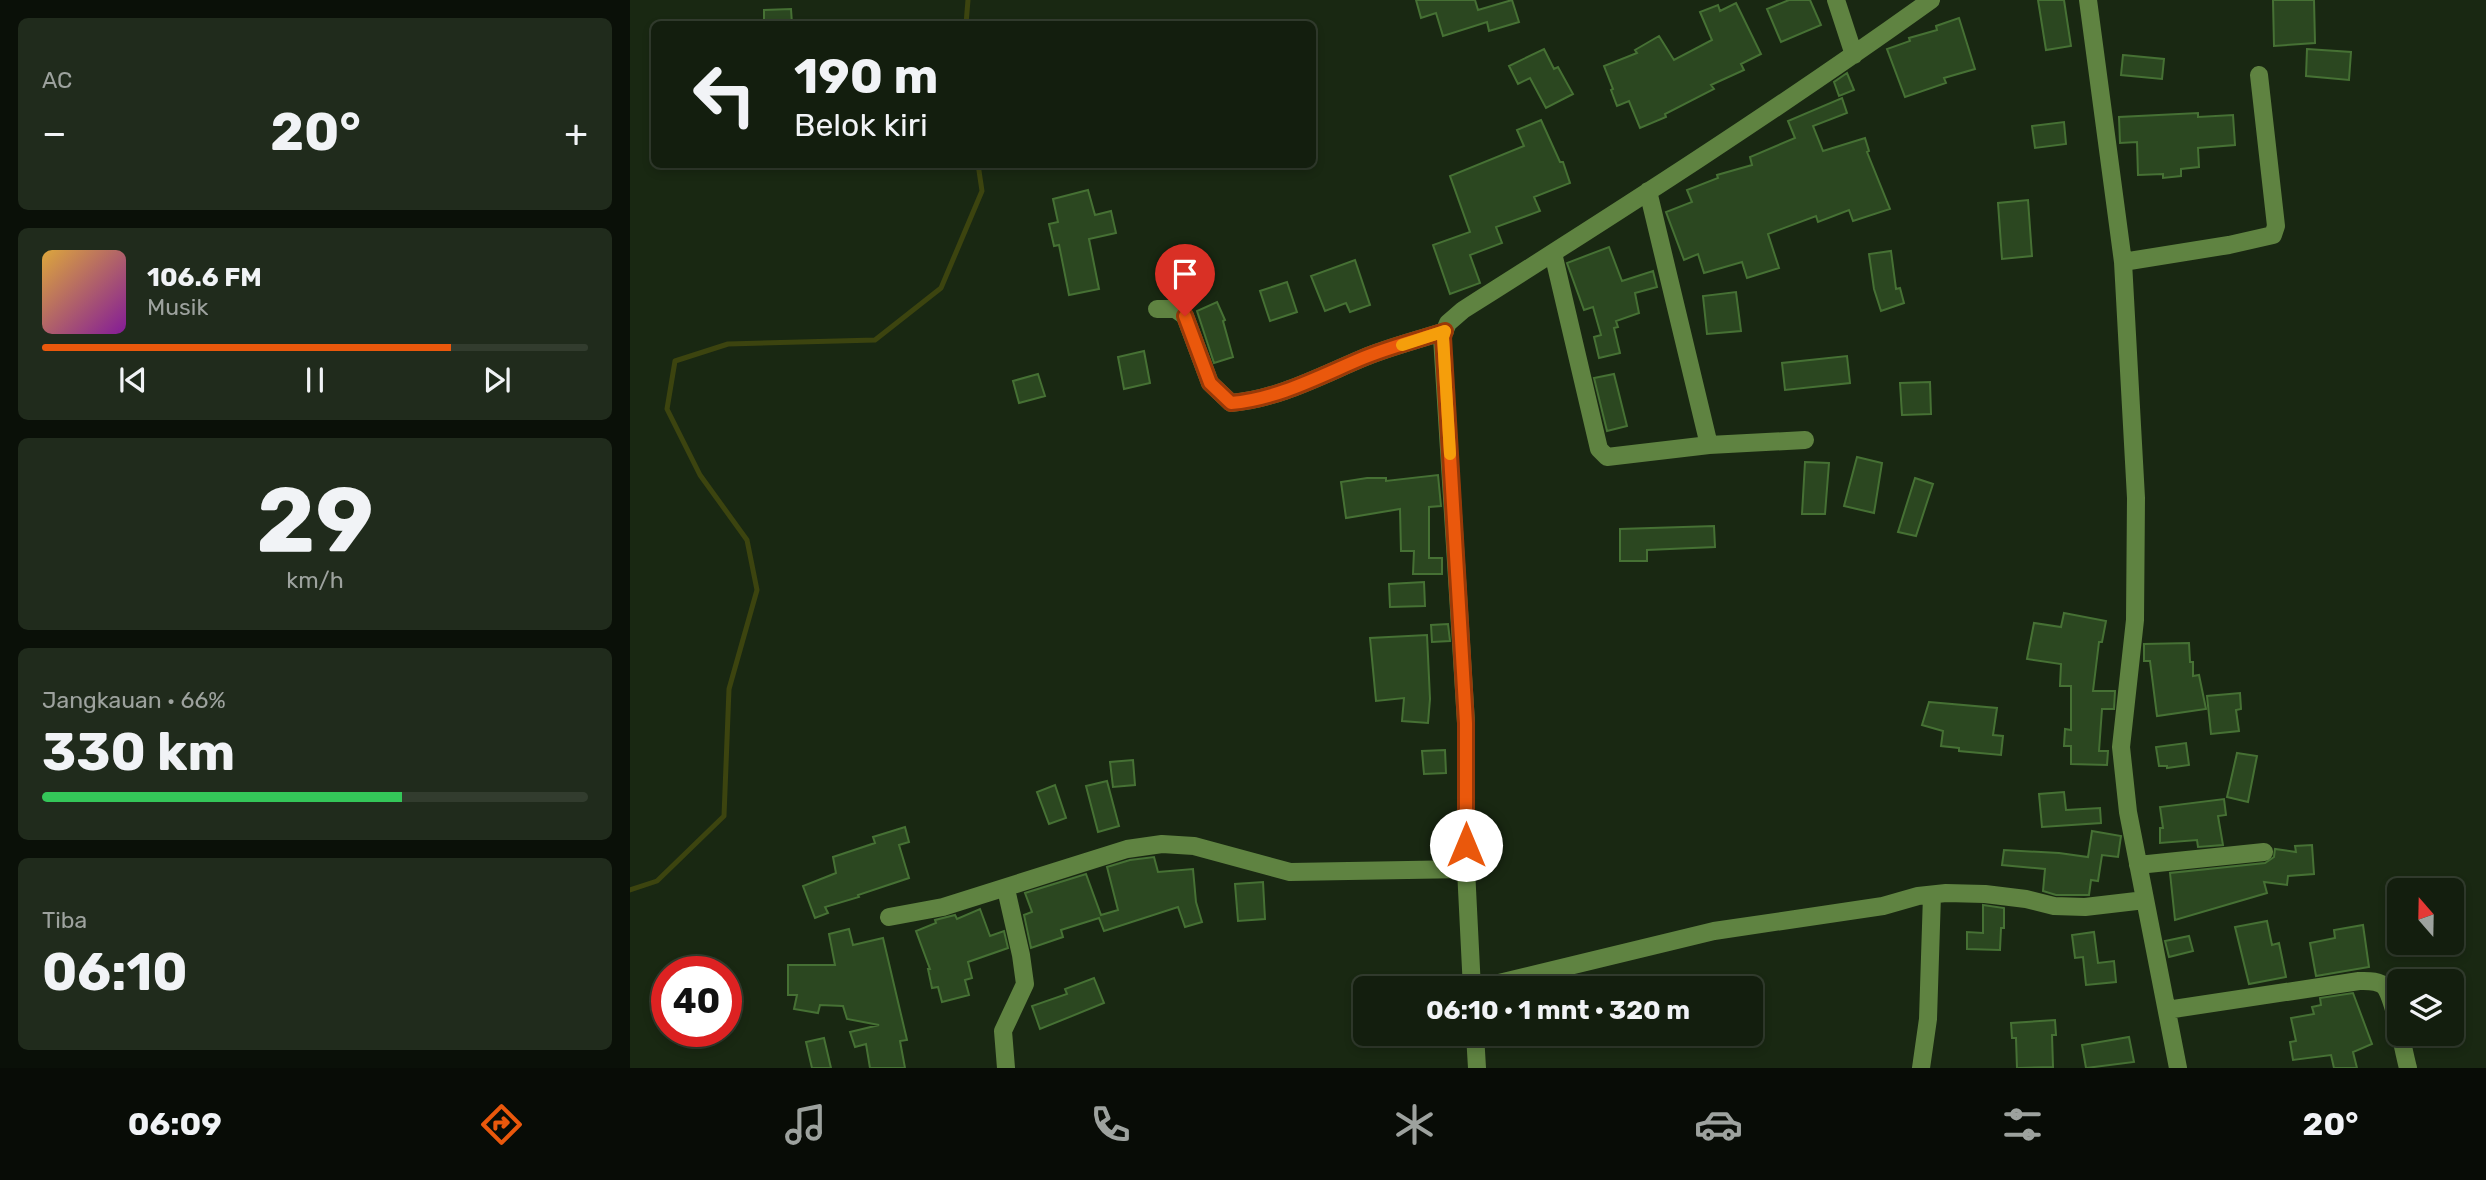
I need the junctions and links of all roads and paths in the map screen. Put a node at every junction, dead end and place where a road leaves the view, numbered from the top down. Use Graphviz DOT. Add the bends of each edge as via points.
graph roads {
  1 [pos="1836,0"];
  2 [pos="1931,0"];
  3 [pos="2088,0"];
  4 [pos="1854,55"];
  5 [pos="2259,75"];
  6 [pos="1648,191"];
  7 [pos="1553,253"];
  8 [pos="2123,262"];
  9 [pos="1157,309"];
  10 [pos="1445,331"];
  11 [pos="1805,440"];
  12 [pos="1709,445"];
  13 [pos="2264,852"];
  14 [pos="2138,865"];
  15 [pos="1466,869"];
  16 [pos="1006,889"];
  17 [pos="1932,895"];
  18 [pos="2145,900"];
  19 [pos="889,917"];
  20 [pos="1472,976"];
  21 [pos="1527,976"];
  22 [pos="2167,1010"];
  23 [pos="1476,1046"];
  24 [pos="1006,1068"];
  25 [pos="1477,1068"];
  26 [pos="1921,1068"];
  27 [pos="2178,1068"];
  28 [pos="2408,1068"];
  1 -- 4 [label="street"];
  2 -- 4 [label="street"];
  3 -- 8 [label="street"];
  4 -- 6 [label="street"];
  5 -- 8 [label="street" via="2276,226 2273,235"];
  6 -- 7 [label="street"];
  6 -- 12 [label="street"];
  7 -- 10 [label="street" via="1463,310"];
  7 -- 12 [label="street" via="1600,449 1606,457"];
  8 -- 14 [label="street" via="2136,512 2135,620 2121,747"];
  9 -- 10 [label="street" via="1175,309 1185,316 1210,383 1231,403 1255,401"];
  10 -- 15 [label="street" via="1466,723"];
  11 -- 12 [label="street"];
  13 -- 14 [label="street"];
  14 -- 18 [label="street"];
  15 -- 16 [label="street" via="1290,872 1194,846 1162,844 1127,849"];
  15 -- 20 [label="street"];
  16 -- 19 [label="street"];
  16 -- 24 [label="street" via="1025,984 1003,1031"];
  17 -- 18 [label="street" via="1985,894 2085,907"];
  17 -- 21 [label="street" via="1713,931"];
  17 -- 26 [label="street" via="1928,1019"];
  18 -- 22 [label="street"];
  22 -- 27 [label="street"];
  22 -- 28 [label="street" via="2378,982 2385,987 2392,1006"];
  23 -- 25 [label="street"];
}
